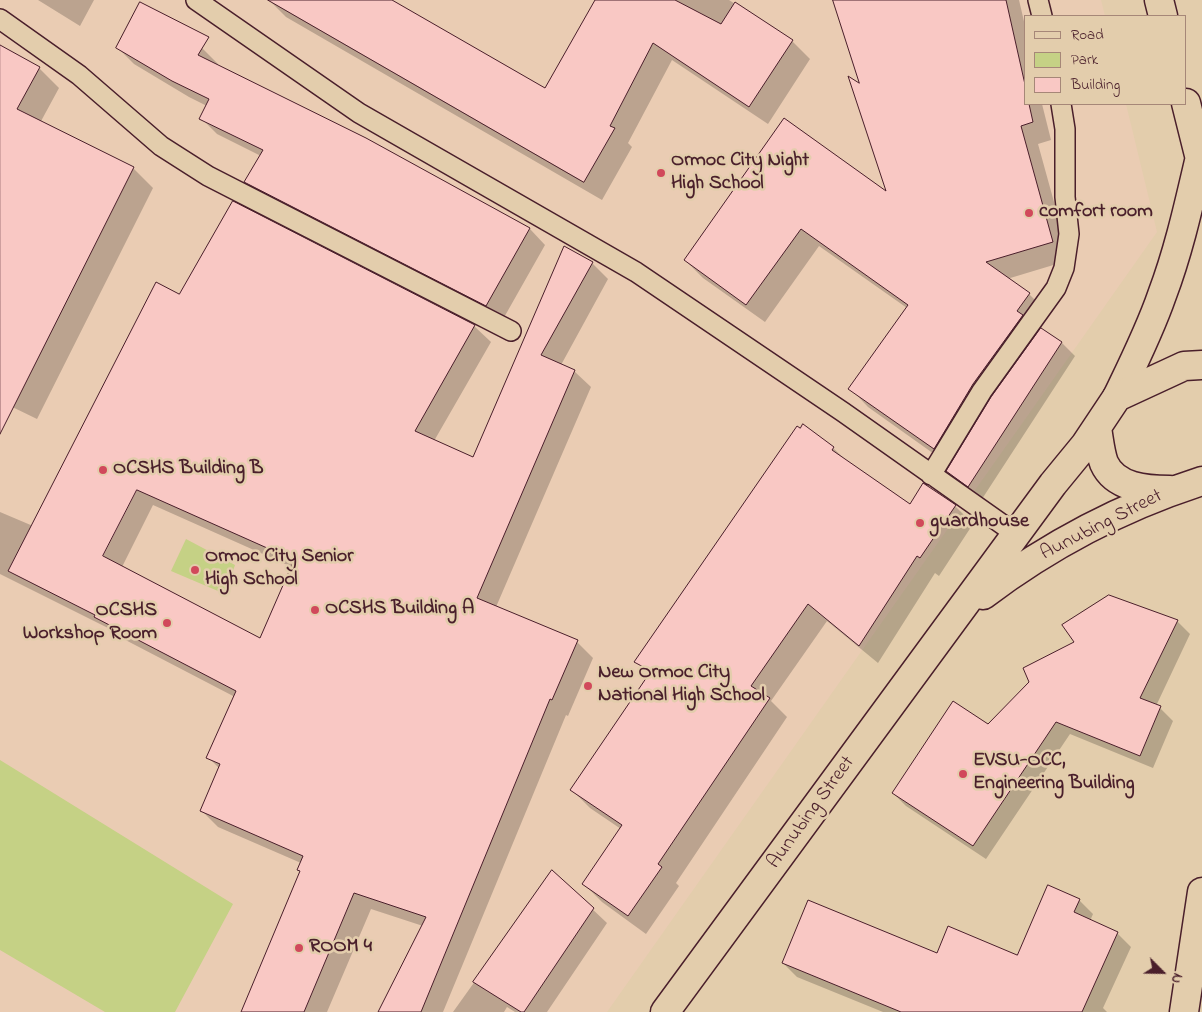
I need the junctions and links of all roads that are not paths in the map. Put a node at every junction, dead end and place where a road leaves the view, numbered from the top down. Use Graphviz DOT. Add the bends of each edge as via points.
graph roads {
  1 [pos="198,0"];
  2 [pos="1038,0"];
  3 [pos="1159,0"];
  4 [pos="1042,15"];
  5 [pos="1163,15"];
  6 [pos="0,19"];
  7 [pos="1061,105"];
  8 [pos="1187,105"];
  9 [pos="1201,162"];
  10 [pos="511,331"];
  11 [pos="1202,364"];
  12 [pos="1117,397"];
  13 [pos="1097,428"];
  14 [pos="931,475"];
  15 [pos="1202,481"];
  16 [pos="1172,490"];
  17 [pos="1202,498"];
  18 [pos="1016,534"];
  19 [pos="958,615"];
  20 [pos="1202,892"];
  21 [pos="665,1012"];
  22 [pos="1184,1012"];
  1 -- 14 [label="lane" via="359,113 636,272"];
  2 -- 4 [label="lane"];
  3 -- 5 [label="main road"];
  6 -- 10 [label="lane" via="79,75 161,146 208,176"];
  7 -- 14 [label="lane" via="1069,234 1064,268 1056,288 982,391"];
  8 -- 9 [label="main road"];
  9 -- 12 [label="main road, Aunubing Street" via="1162,296"];
  11 -- 12 [label="main road" via="1184,366"];
  12 -- 13 [label="main road, Aunubing Street"];
  13 -- 16 [label="main road" via="1105,464 1113,475 1139,488"];
  13 -- 18 [label="main road, Aunubing Street"];
  14 -- 18 [label="lane"];
  15 -- 16 [label="main road, Aunubing Street"];
  16 -- 17 [label="main road"];
  16 -- 19 [label="main road, Aunubing Street" via="1076,535 1011,574"];
  18 -- 19 [label="main road, Aunubing Street"];
  19 -- 21 [label="main road, Aunubing Street"];
  20 -- 22 [label="main road"];
}
